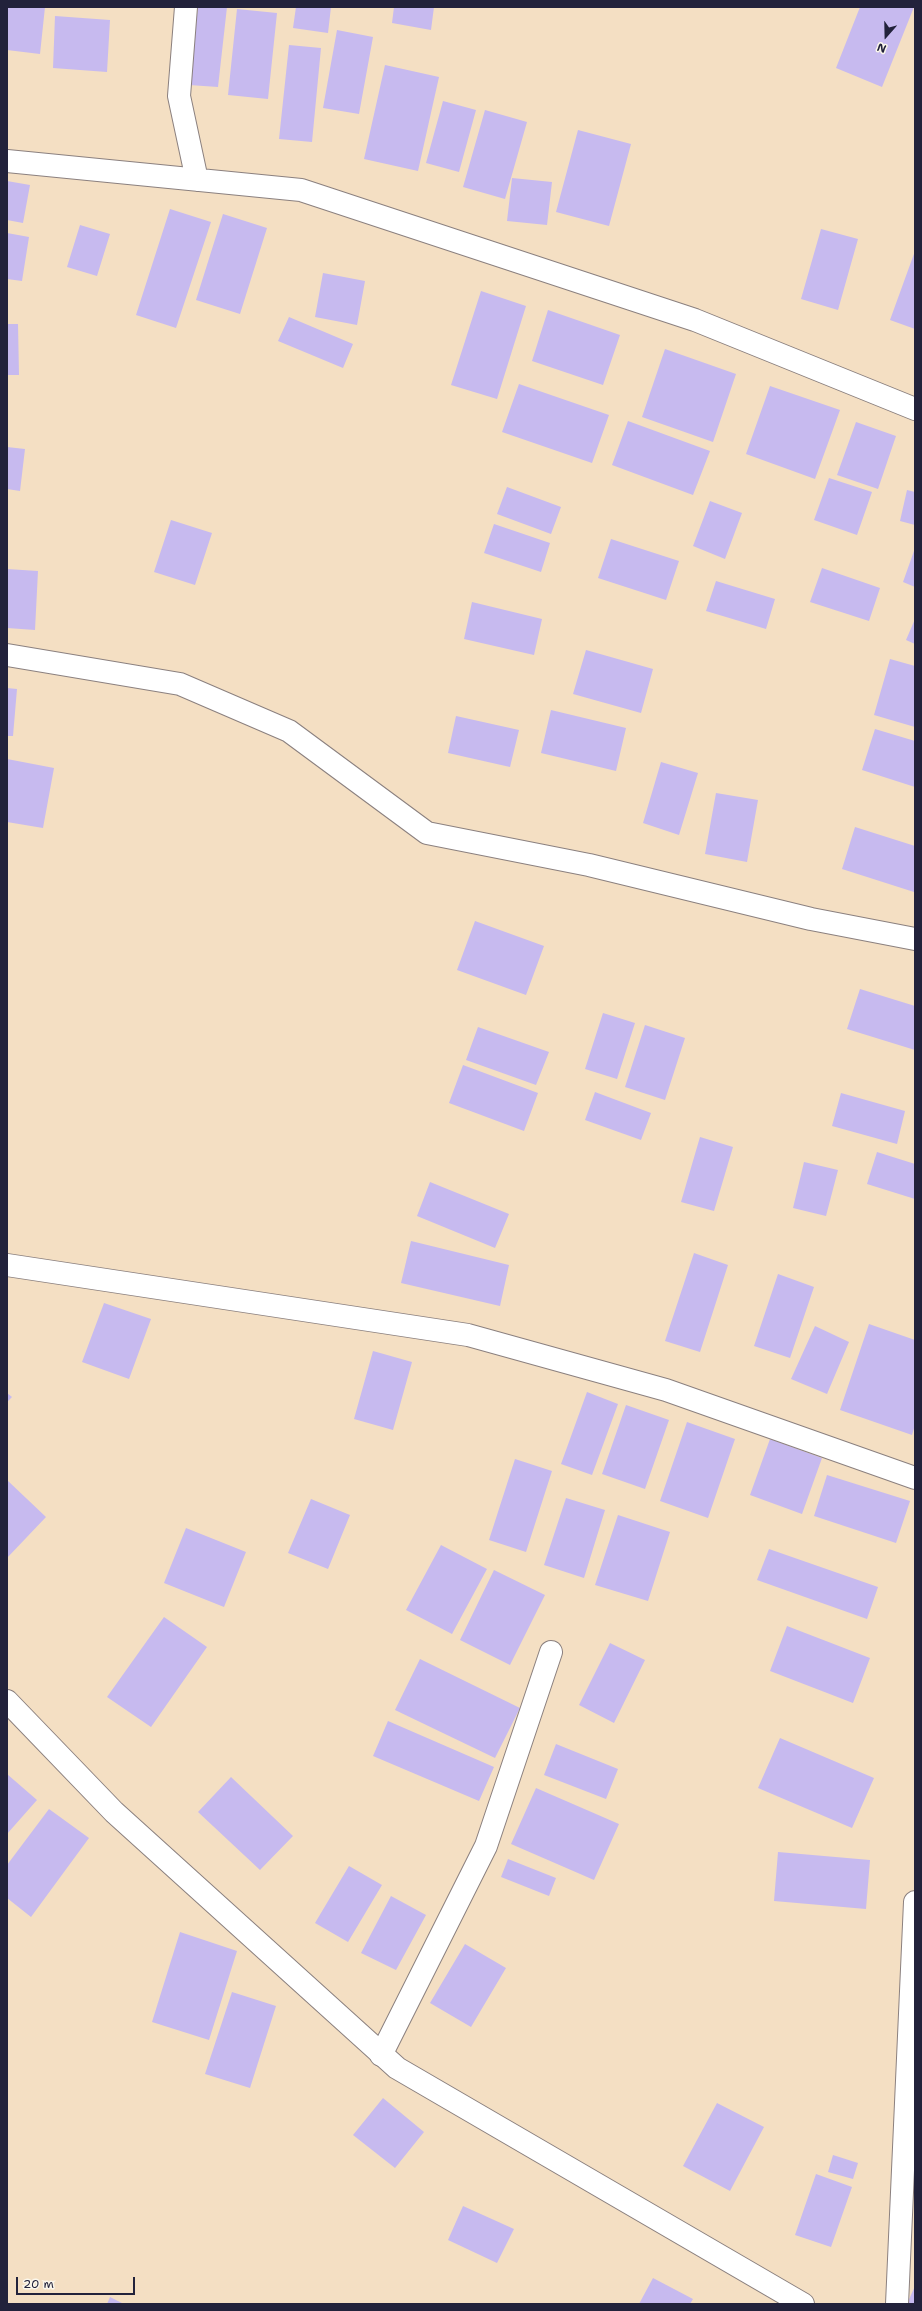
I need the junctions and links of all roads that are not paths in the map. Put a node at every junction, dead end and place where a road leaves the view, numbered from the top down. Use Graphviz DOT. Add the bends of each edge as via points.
graph roads {
  1 [pos="186,7"];
  2 [pos="7,161"];
  3 [pos="197,180"];
  4 [pos="915,409"];
  5 [pos="7,655"];
  6 [pos="915,938"];
  7 [pos="7,1265"];
  8 [pos="915,1478"];
  9 [pos="551,1652"];
  10 [pos="7,1701"];
  11 [pos="915,1902"];
  12 [pos="381,2055"];
  13 [pos="804,2304"];
  14 [pos="897,2304"];
  1 -- 3 [label="street" via="179,96"];
  2 -- 3 [label="street"];
  3 -- 4 [label="street" via="301,190 694,320"];
  5 -- 6 [label="street" via="180,684 288,730 427,833 589,865 811,919"];
  7 -- 8 [label="street" via="468,1335 666,1390"];
  9 -- 12 [label="street" via="486,1846"];
  10 -- 12 [label="street" via="114,1812"];
  11 -- 14 [label="street"];
  12 -- 13 [label="street" via="397,2068"];
}
